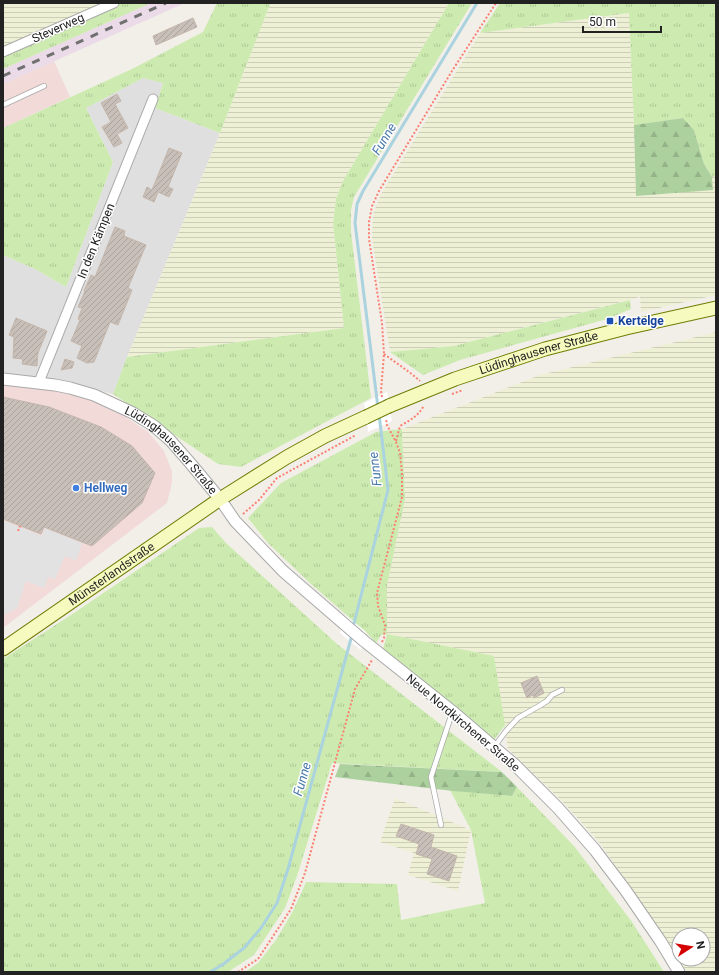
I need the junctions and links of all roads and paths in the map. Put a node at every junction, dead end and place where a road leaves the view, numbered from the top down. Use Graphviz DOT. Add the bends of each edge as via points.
graph roads {
  1 [pos="114,3"];
  2 [pos="496,3"];
  3 [pos="3,52"];
  4 [pos="44,86"];
  5 [pos="153,99"];
  6 [pos="3,105"];
  7 [pos="716,308"];
  8 [pos="384,354"];
  9 [pos="3,379"];
  10 [pos="39,382"];
  11 [pos="430,389"];
  12 [pos="463,390"];
  13 [pos="449,395"];
  14 [pos="430,403"];
  15 [pos="386,407"];
  16 [pos="362,433"];
  17 [pos="396,442"];
  18 [pos="220,499"];
  19 [pos="234,521"];
  20 [pos="20,526"];
  21 [pos="18,531"];
  22 [pos="3,648"];
  23 [pos="377,651"];
  24 [pos="562,690"];
  25 [pos="452,711"];
  26 [pos="494,748"];
  27 [pos="441,825"];
  28 [pos="238,972"];
  29 [pos="679,972"];
  1 -- 3 [label="street, Steverweg"];
  2 -- 8 [label="path" via="372,206 369,239 382,323"];
  4 -- 6 [label="lane"];
  5 -- 10 [label="street, In den Kämpen"];
  7 -- 11 [label="main road, Lüdinghausener Straße" via="545,349"];
  8 -- 11 [label="path"];
  8 -- 15 [label="path" via="381,391"];
  9 -- 10 [label="street, Lüdinghausener Straße"];
  10 -- 18 [label="street, Lüdinghausener Straße" via="94,395 154,426 175,446"];
  11 -- 15 [label="main road, Lüdinghausener Straße"];
  12 -- 13 [label="path"];
  14 -- 17 [label="path" via="424,405 417,415 400,426"];
  15 -- 17 [label="path" via="387,425"];
  15 -- 18 [label="main road, Lüdinghausener Straße, bridge" via="287,457"];
  16 -- 19 [label="path" via="277,478 259,500"];
  17 -- 23 [label="path" via="402,466 402,497 377,593 378,606 385,625 384,638"];
  18 -- 19 [label="street, Neue Nordkirchener Straße"];
  18 -- 22 [label="main road, Münsterlandstraße"];
  19 -- 23 [label="street, Neue Nordkirchener Straße" via="283,571"];
  20 -- 21 [label="path"];
  23 -- 25 [label="street, Neue Nordkirchener Straße"];
  23 -- 28 [label="path" via="355,689 306,873 290,909 258,959"];
  24 -- 26 [label="lane" via="518,718"];
  25 -- 26 [label="street, Neue Nordkirchener Straße"];
  25 -- 27 [label="lane" via="430,777"];
  26 -- 29 [label="street, Neue Nordkirchener Straße" via="558,808 595,850 631,897"];
}
